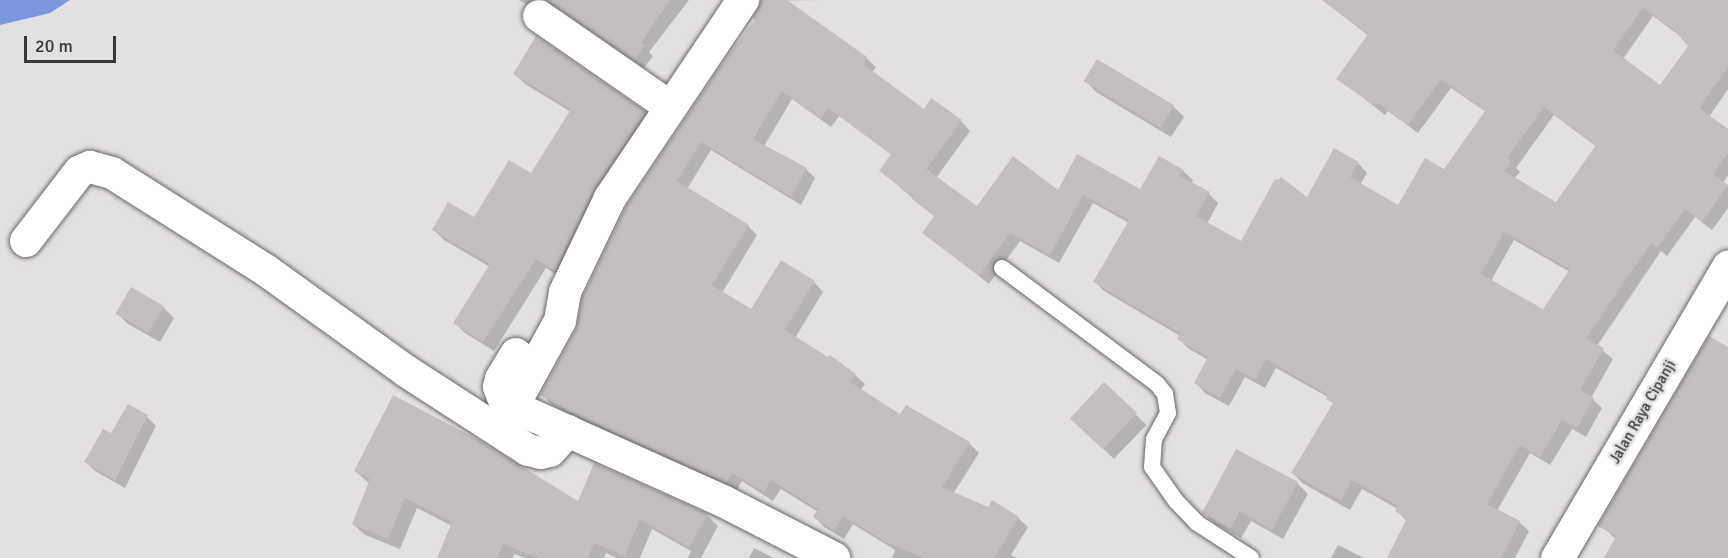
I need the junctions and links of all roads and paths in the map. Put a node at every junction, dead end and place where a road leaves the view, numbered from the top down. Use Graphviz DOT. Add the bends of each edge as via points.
graph roads {
  1 [pos="743,0"];
  2 [pos="539,16"];
  3 [pos="669,106"];
  4 [pos="26,241"];
  5 [pos="1728,267"];
  6 [pos="1002,268"];
  7 [pos="516,354"];
  8 [pos="512,408"];
  9 [pos="568,431"];
  10 [pos="834,558"];
  11 [pos="1251,558"];
  12 [pos="1557,558"];
  1 -- 3 [label="street"];
  2 -- 3 [label="street"];
  3 -- 8 [label="street" via="610,198 565,292 560,321"];
  4 -- 9 [label="street" via="80,171 90,167 101,169 267,271 406,371 528,450 550,451"];
  5 -- 12 [label="main road, Jalan Raya Cipanji"];
  6 -- 11 [label="lane" via="1157,384 1165,394 1168,413 1154,439 1152,467 1197,524"];
  7 -- 8 [label="street" via="499,387 505,403"];
  8 -- 9 [label="street"];
  9 -- 10 [label="street" via="725,502"];
}
